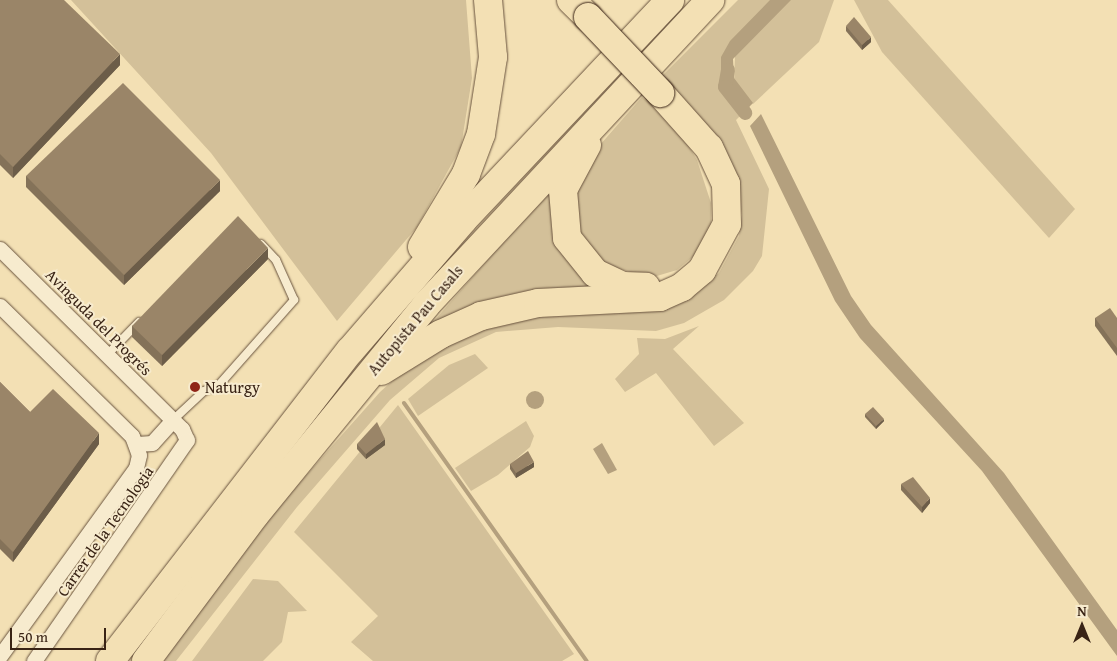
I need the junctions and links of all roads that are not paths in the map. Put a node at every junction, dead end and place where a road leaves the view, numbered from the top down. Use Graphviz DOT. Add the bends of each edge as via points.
graph roads {
  1 [pos="488,0"];
  2 [pos="670,0"];
  3 [pos="710,0"];
  4 [pos="580,9"];
  5 [pos="621,92"];
  6 [pos="257,239"];
  7 [pos="0,249"];
  8 [pos="702,270"];
  9 [pos="0,306"];
  10 [pos="146,314"];
  11 [pos="350,351"];
  12 [pos="107,355"];
  13 [pos="362,382"];
  14 [pos="173,420"];
  15 [pos="137,444"];
  16 [pos="0,656"];
  17 [pos="34,661"];
  18 [pos="110,661"];
  19 [pos="146,661"];
  1 -- 11 [label="highway" via="491,86 474,155 447,209"];
  2 -- 11 [label="highway, Autopista Pau Casals" via="470,214"];
  3 -- 5 [label="highway, Autopista Pau Casals"];
  4 -- 8 [label="highway, bridge" via="709,148 726,184 727,224"];
  5 -- 8 [label="highway" via="563,190 567,238 595,273 623,286 660,286"];
  5 -- 13 [label="highway, Autopista Pau Casals" via="426,305"];
  6 -- 14 [label="lane" via="276,260 294,300 218,386 204,391"];
  7 -- 12 [label="street, Avinguda del Progrés"];
  8 -- 13 [label="highway" via="682,288 660,297 538,304 481,316 441,334"];
  9 -- 15 [label="street"];
  10 -- 12 [label="lane"];
  11 -- 18 [label="highway, Autopista Pau Casals"];
  12 -- 14 [label="street, Avinguda del Progrés"];
  13 -- 19 [label="highway, Autopista Pau Casals" via="208,576"];
  14 -- 15 [label="street" via="152,443"];
  14 -- 17 [label="street, Carrer de la Tecnologia" via="186,435 184,450"];
  15 -- 16 [label="street, Carrer de la Tecnologia" via="136,468"];
}
